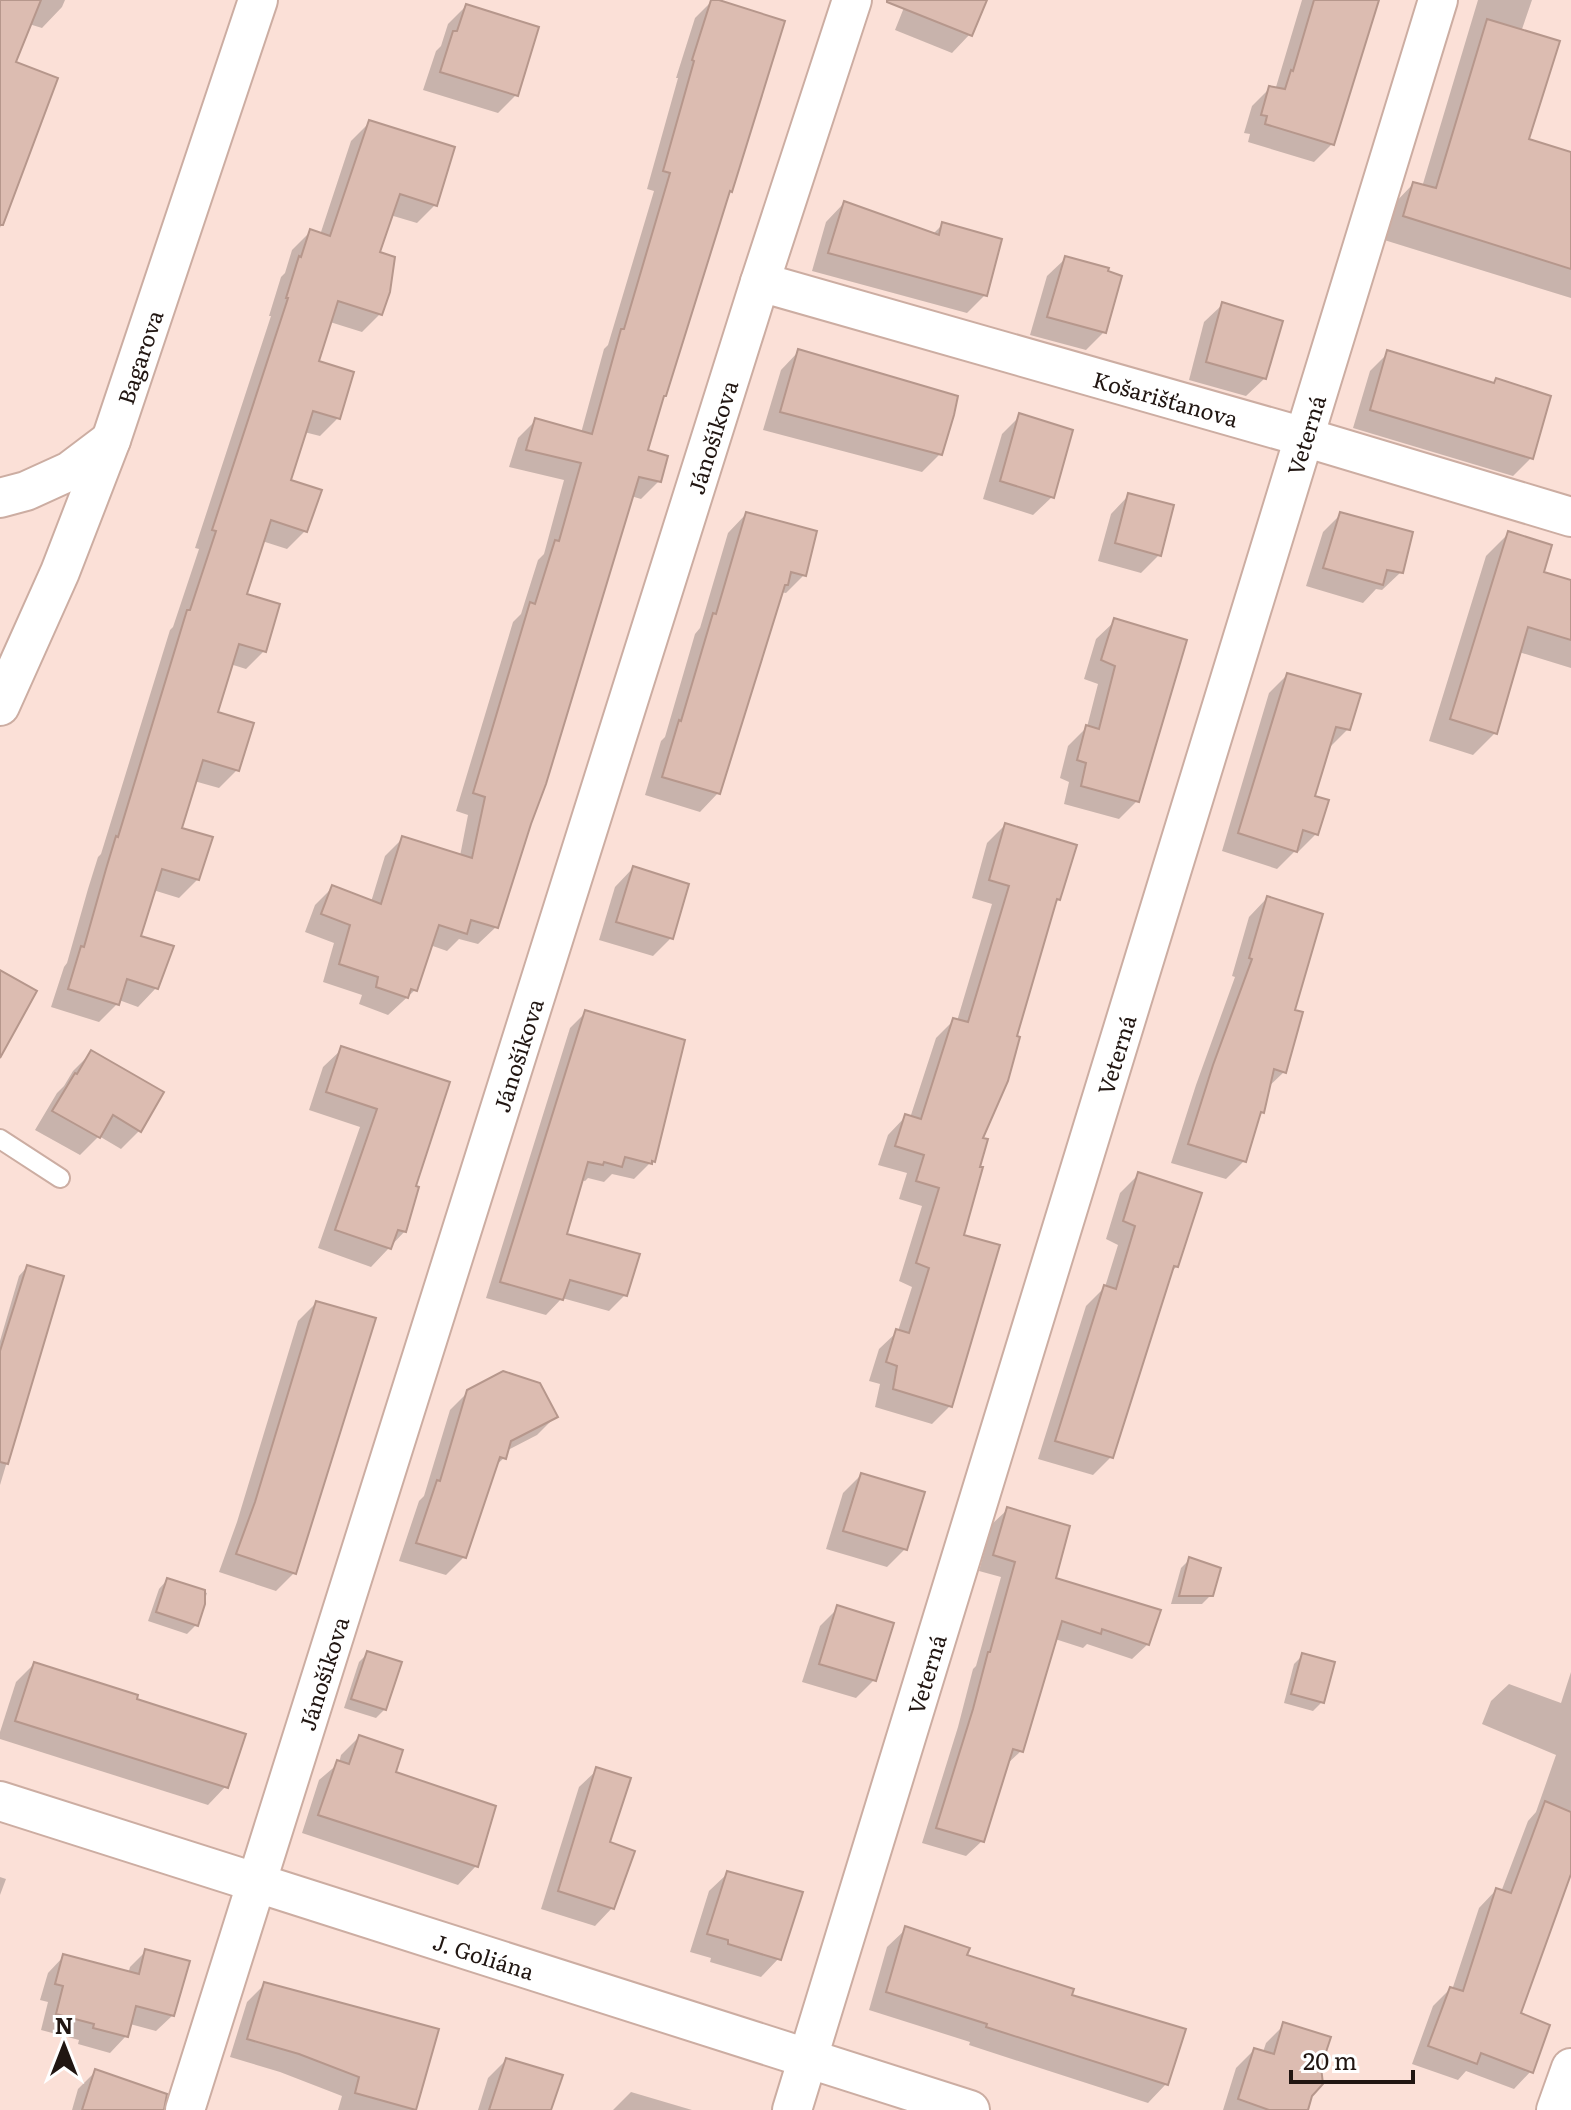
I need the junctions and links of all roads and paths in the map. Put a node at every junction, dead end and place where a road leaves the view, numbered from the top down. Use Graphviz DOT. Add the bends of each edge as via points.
graph roads {
  1 [pos="258,0"];
  2 [pos="852,0"];
  3 [pos="1438,0"];
  4 [pos="760,282"];
  5 [pos="1304,437"];
  6 [pos="111,440"];
  7 [pos="0,498"];
  8 [pos="1571,517"];
  9 [pos="0,663"];
  10 [pos="2,703"];
  11 [pos="0,1139"];
  12 [pos="60,1178"];
  13 [pos="0,1801"];
  14 [pos="258,1884"];
  15 [pos="808,2059"];
  16 [pos="1571,2068"];
  17 [pos="185,2110"];
  18 [pos="792,2110"];
  19 [pos="970,2110"];
  20 [pos="1556,2110"];
  1 -- 6 [label="street, Bagarova"];
  2 -- 4 [label="street, Jánošíkova"];
  3 -- 5 [label="street, Veterná"];
  4 -- 5 [label="street, Košarišťanova"];
  4 -- 14 [label="street, Jánošíkova"];
  5 -- 8 [label="street, Košarišťanova"];
  5 -- 15 [label="street, Veterná"];
  6 -- 7 [label="street" via="70,471"];
  6 -- 10 [label="street, Bagarova"];
  9 -- 10 [label="street"];
  11 -- 12 [label="lane"];
  13 -- 14 [label="street, J. Goliána"];
  14 -- 15 [label="street, J. Goliána"];
  14 -- 17 [label="street, Jánošíkova"];
  15 -- 18 [label="street, Veterná"];
  15 -- 19 [label="street, J. Goliána"];
  16 -- 20 [label="street"];
}
